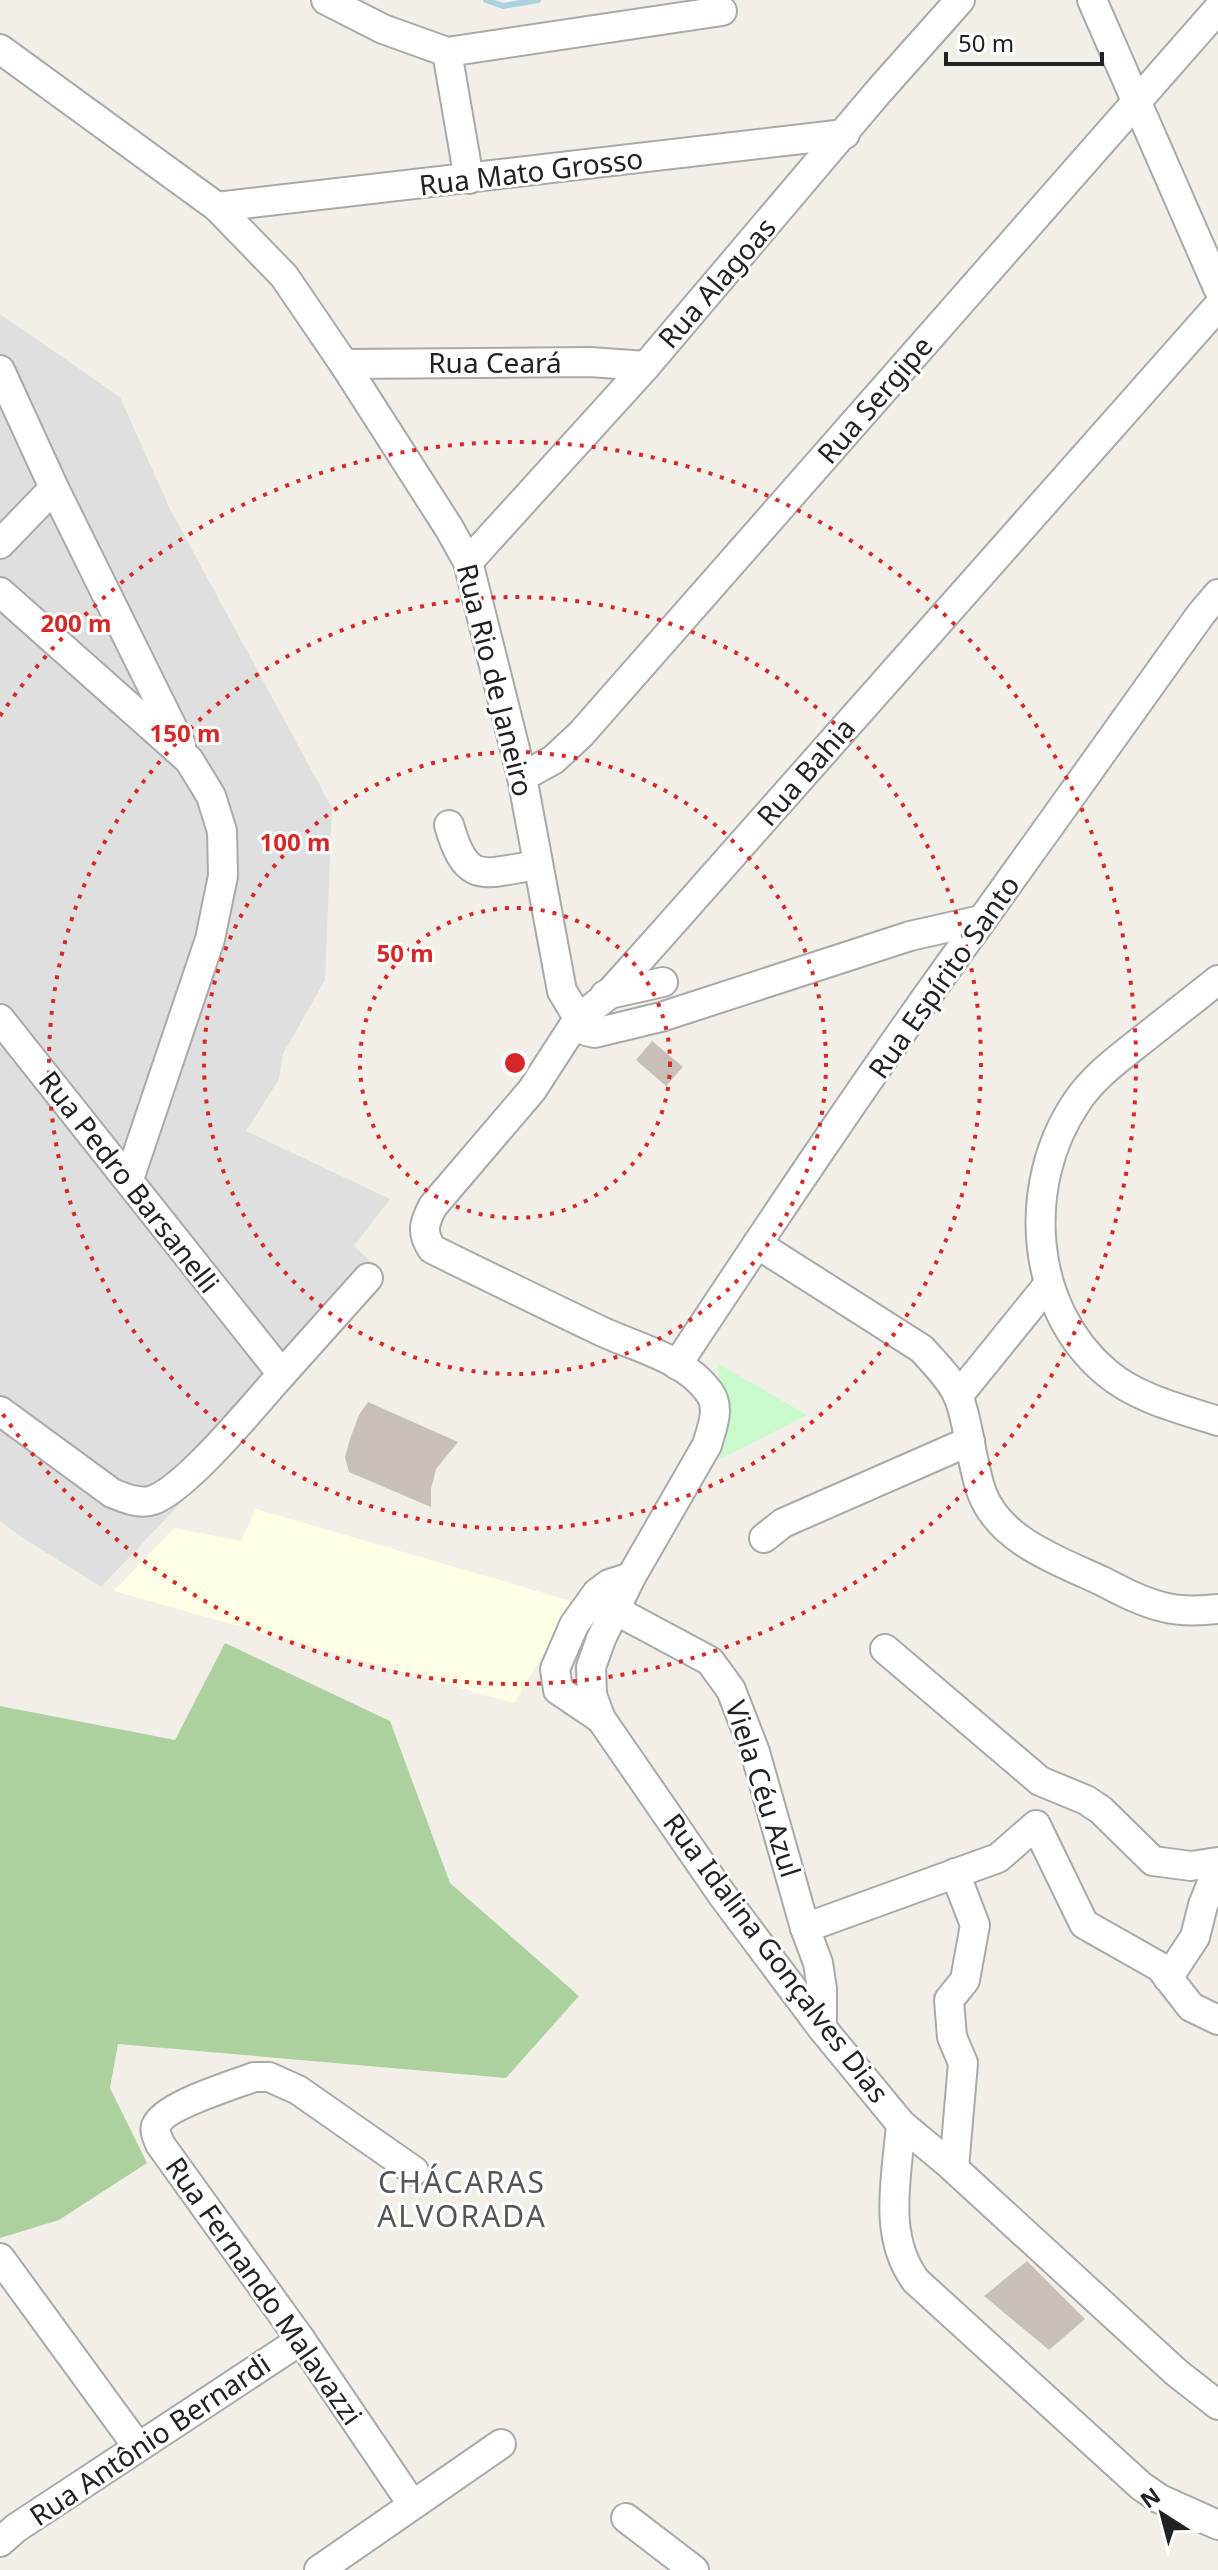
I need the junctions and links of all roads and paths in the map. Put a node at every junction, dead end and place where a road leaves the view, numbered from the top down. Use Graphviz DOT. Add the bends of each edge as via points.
graph roads {
  1 [pos="326,0"];
  2 [pos="960,0"];
  3 [pos="1092,0"];
  4 [pos="1218,9"];
  5 [pos="722,11"];
  6 [pos="0,49"];
  7 [pos="447,52"];
  8 [pos="1137,102"];
  9 [pos="845,134"];
  10 [pos="469,179"];
  11 [pos="217,207"];
  12 [pos="1218,288"];
  13 [pos="1218,306"];
  14 [pos="344,364"];
  15 [pos="646,366"];
  16 [pos="0,370"];
  17 [pos="54,488"];
  18 [pos="0,544"];
  19 [pos="468,562"];
  20 [pos="0,592"];
  21 [pos="1212,608"];
  22 [pos="189,760"];
  23 [pos="522,777"];
  24 [pos="449,825"];
  25 [pos="538,865"];
  26 [pos="981,920"];
  27 [pos="665,931"];
  28 [pos="560,980"];
  29 [pos="1218,980"];
  30 [pos="663,982"];
  31 [pos="607,996"];
  32 [pos="661,1017"];
  33 [pos="0,1019"];
  34 [pos="578,1019"];
  35 [pos="129,1179"];
  36 [pos="757,1244"];
  37 [pos="368,1278"];
  38 [pos="1047,1286"];
  39 [pos="677,1365"];
  40 [pos="282,1374"];
  41 [pos="958,1396"];
  42 [pos="0,1411"];
  43 [pos="1218,1421"];
  44 [pos="970,1441"];
  45 [pos="764,1538"];
  46 [pos="631,1577"];
  47 [pos="1218,1609"];
  48 [pos="615,1610"];
  49 [pos="885,1649"];
  50 [pos="601,1719"];
  51 [pos="1218,1862"];
  52 [pos="1218,1868"];
  53 [pos="955,1873"];
  54 [pos="805,1928"];
  55 [pos="1168,1978"];
  56 [pos="1218,2020"];
  57 [pos="822,2028"];
  58 [pos="901,2124"];
  59 [pos="954,2168"];
  60 [pos="414,2171"];
  61 [pos="0,2258"];
  62 [pos="301,2340"];
  63 [pos="1218,2405"];
  64 [pos="501,2444"];
  65 [pos="138,2447"];
  66 [pos="412,2504"];
  67 [pos="626,2518"];
  68 [pos="1218,2525"];
  69 [pos="0,2542"];
  70 [pos="319,2570"];
  71 [pos="694,2570"];
  1 -- 7 [label="street" via="383,29"];
  2 -- 9 [label="street, Rua Alagoas"];
  3 -- 8 [label="street"];
  4 -- 8 [label="street, Rua Sergipe"];
  5 -- 7 [label="street"];
  6 -- 11 [label="street, Rua Rio de Janeiro"];
  7 -- 10 [label="street"];
  8 -- 12 [label="street"];
  8 -- 23 [label="street, Rua Sergipe" via="581,734 553,760"];
  9 -- 10 [label="street, Rua Mato Grosso"];
  9 -- 15 [label="street, Rua Alagoas"];
  10 -- 11 [label="street, Rua Mato Grosso"];
  11 -- 14 [label="street, Rua Rio de Janeiro" via="284,276"];
  13 -- 27 [label="street, Rua Bahia"];
  14 -- 15 [label="street, Rua Ceará"];
  14 -- 19 [label="street, Rua Rio de Janeiro"];
  15 -- 19 [label="street, Rua Alagoas"];
  16 -- 17 [label="street"];
  17 -- 18 [label="street"];
  17 -- 22 [label="street"];
  19 -- 23 [label="street, Rua Rio de Janeiro"];
  20 -- 22 [label="street"];
  21 -- 26 [label="street, Rua Espírito Santo"];
  22 -- 35 [label="street" via="211,796 222,831 223,876 210,939"];
  23 -- 25 [label="street, Rua Rio de Janeiro"];
  24 -- 25 [label="street" via="466,866 479,871"];
  25 -- 28 [label="street, Rua Rio de Janeiro"];
  26 -- 32 [label="street" via="910,936"];
  26 -- 36 [label="street, Rua Espírito Santo"];
  27 -- 30 [label="street"];
  27 -- 31 [label="street, Rua Bahia"];
  28 -- 31 [label="street" via="587,994"];
  28 -- 34 [label="street, Rua Rio de Janeiro"];
  29 -- 38 [label="street" via="1103,1071 1057,1134 1040,1221"];
  30 -- 31 [label="street"];
  30 -- 32 [label="street"];
  31 -- 34 [label="street, Rua Bahia"];
  32 -- 34 [label="street" via="595,1033 586,1031"];
  33 -- 35 [label="street, Rua Pedro Barsanelli"];
  34 -- 39 [label="street, Rua Bahia" via="532,1090 433,1206 424,1222 424,1236 432,1249"];
  35 -- 40 [label="street, Rua Pedro Barsanelli"];
  36 -- 39 [label="street, Rua Espírito Santo"];
  36 -- 41 [label="street" via="922,1349"];
  37 -- 40 [label="street"];
  38 -- 41 [label="street"];
  38 -- 43 [label="street" via="1083,1350 1109,1375 1157,1401"];
  39 -- 46 [label="street" via="708,1391 715,1402 714,1420 707,1445"];
  40 -- 42 [label="street" via="175,1488 151,1502 112,1493"];
  41 -- 44 [label="street"];
  44 -- 45 [label="street" via="783,1523"];
  44 -- 47 [label="street" via="982,1494 997,1517 1037,1551 1163,1607"];
  46 -- 48 [label="street, Rua Idalina Gonçalves Dias"];
  46 -- 50 [label="street, Rua Idalina Gonçalves Dias" via="597,1593 574,1625 555,1669 558,1690"];
  48 -- 50 [label="street, Rua Idalina Gonçalves Dias" via="591,1667 592,1695"];
  48 -- 54 [label="street, Viela Céu Azul" via="710,1661 731,1690 755,1752"];
  49 -- 51 [label="street" via="1040,1781 1101,1810 1153,1861 1191,1866"];
  50 -- 57 [label="street, Rua Idalina Gonçalves Dias"];
  52 -- 55 [label="street" via="1195,1937"];
  53 -- 54 [label="street"];
  53 -- 55 [label="street" via="998,1858 1036,1825 1084,1924 1160,1967"];
  53 -- 59 [label="street" via="975,1925 965,1980 949,2000 952,2037 963,2063"];
  54 -- 57 [label="street, Viela Céu Azul" via="818,1963"];
  55 -- 56 [label="street" via="1191,2007"];
  57 -- 58 [label="street, Rua Idalina Gonçalves Dias"];
  58 -- 59 [label="street, Rua Idalina Gonçalves Dias"];
  58 -- 68 [label="street" via="895,2232 903,2263 916,2281 1141,2486"];
  59 -- 63 [label="street, Rua Idalina Gonçalves Dias"];
  60 -- 62 [label="street, Rua Fernando Malavazzi" via="298,2090 269,2077 254,2077 169,2111 157,2124 160,2144"];
  61 -- 65 [label="street"];
  62 -- 65 [label="street, Rua Antônio Bernardi"];
  62 -- 66 [label="street, Rua Fernando Malavazzi"];
  64 -- 66 [label="street"];
  65 -- 69 [label="street, Rua Antônio Bernardi"];
  66 -- 70 [label="street"];
  67 -- 71 [label="street"];
}
